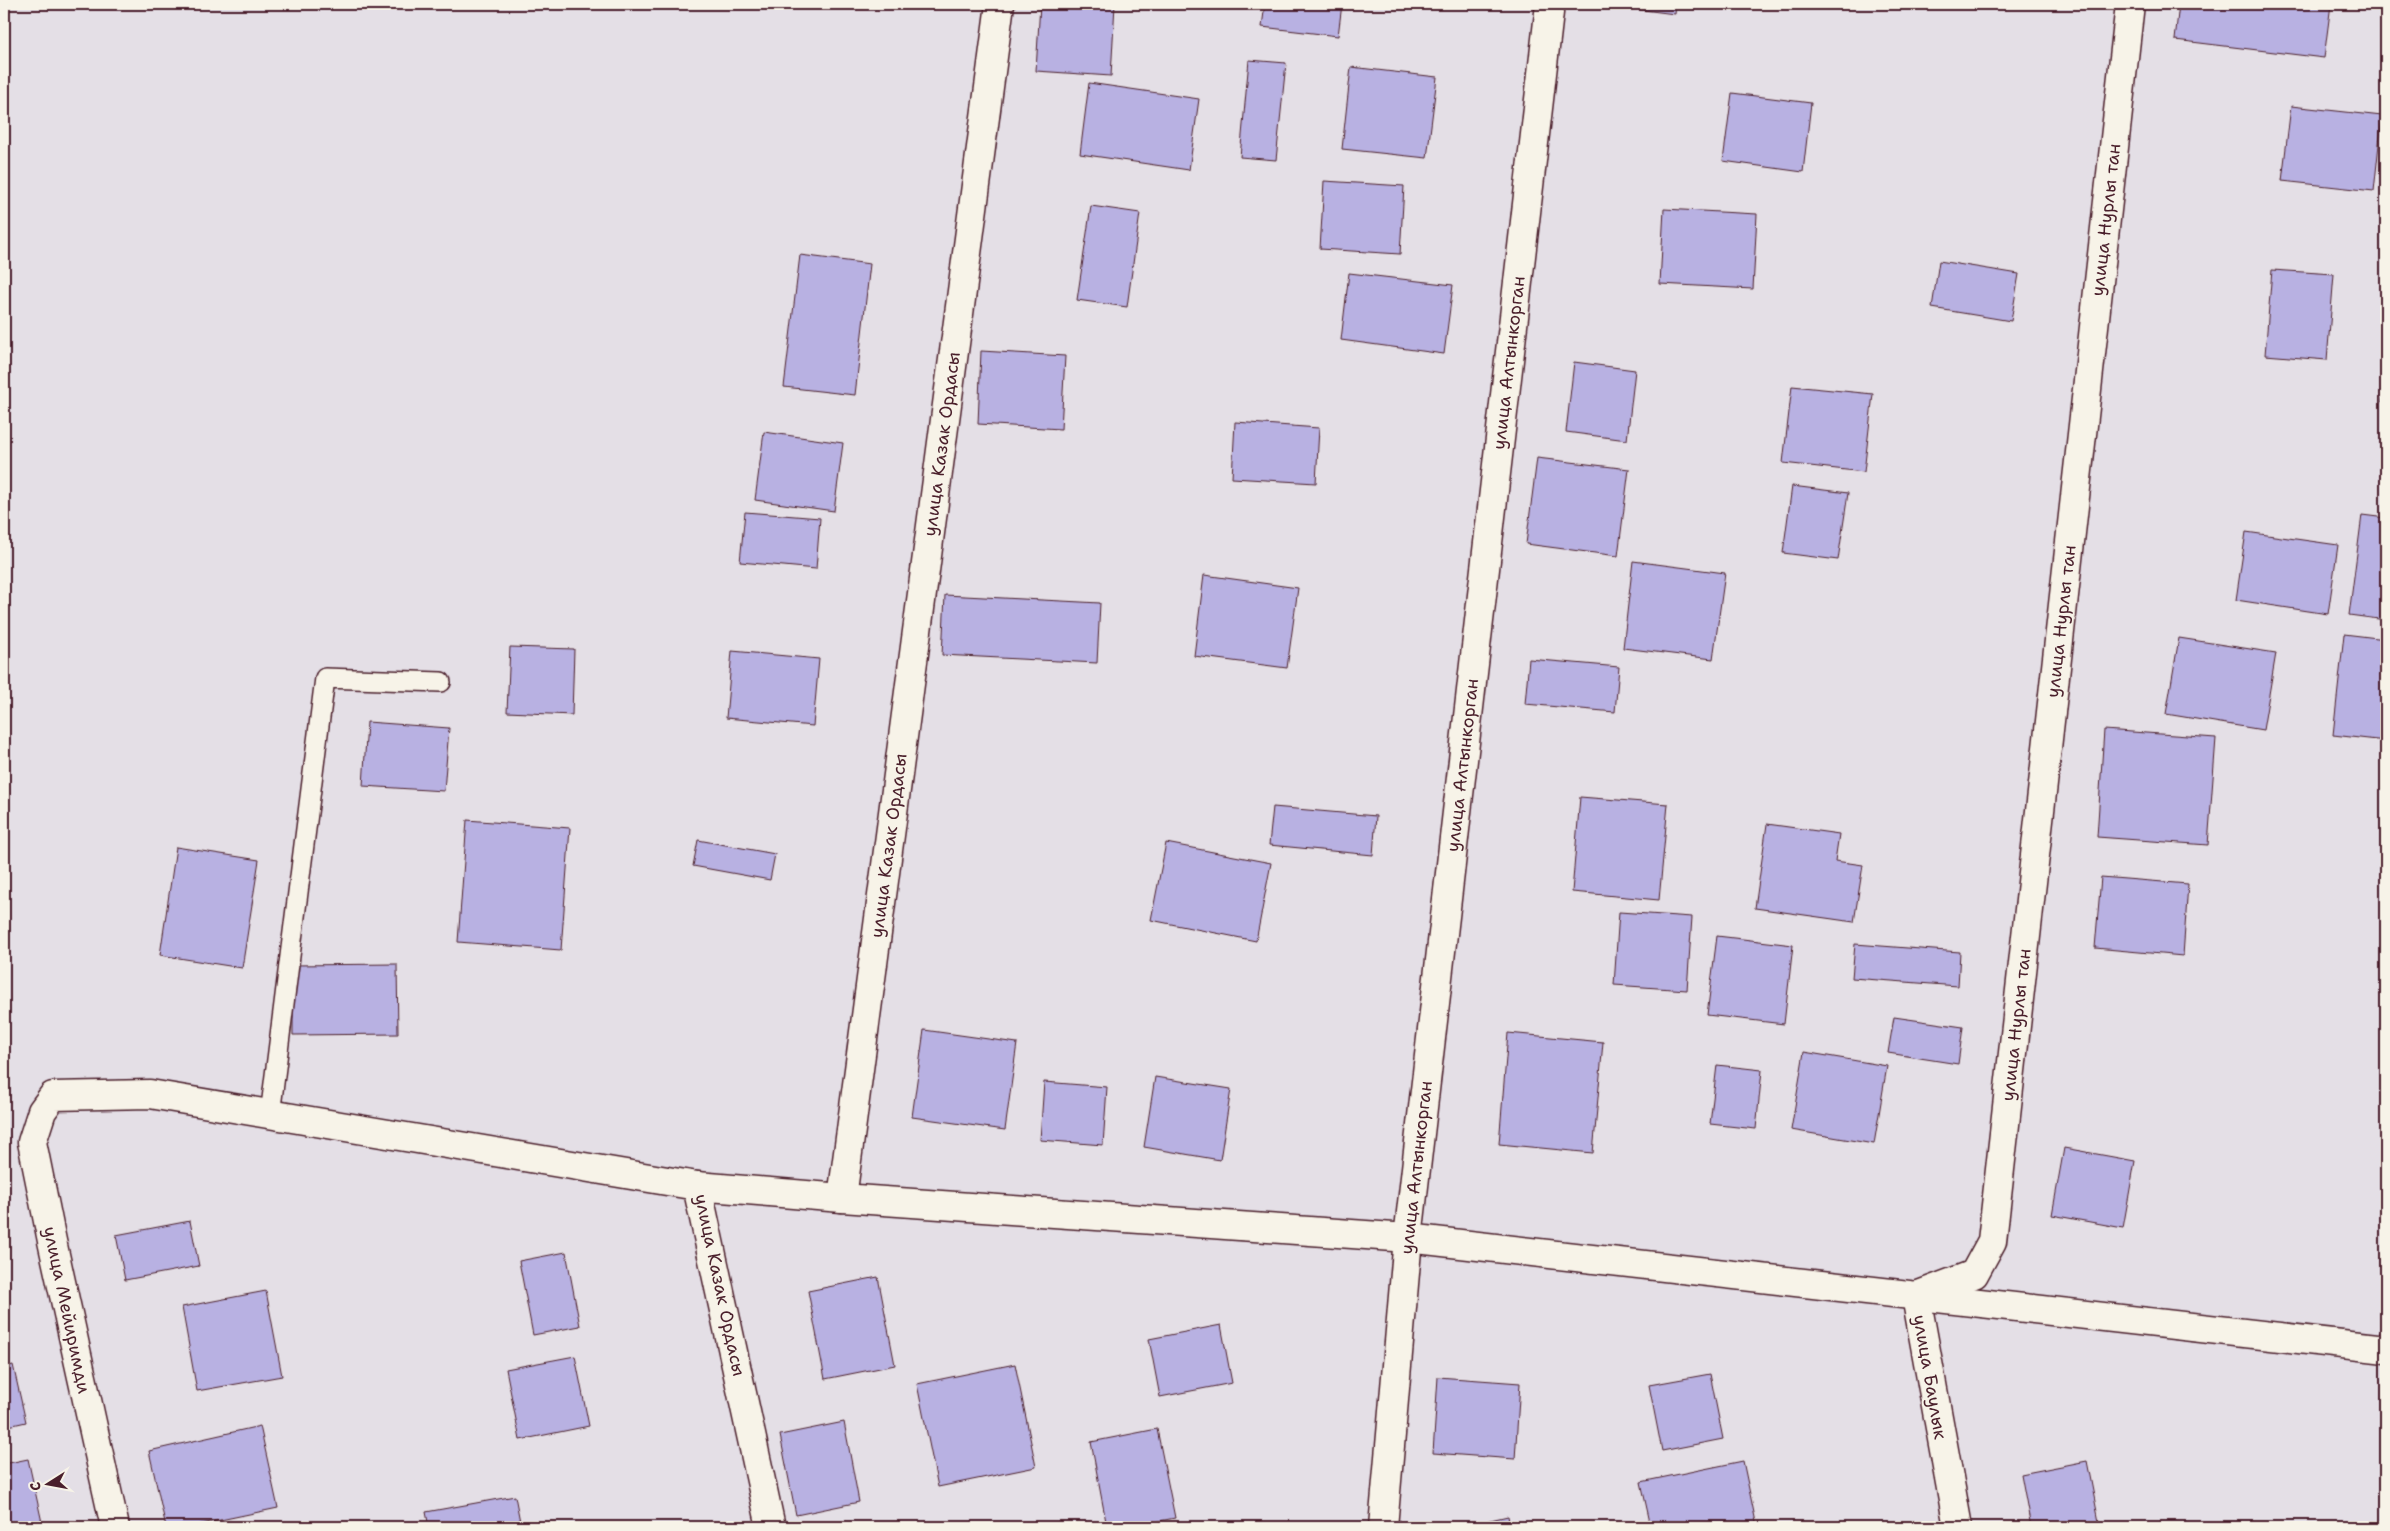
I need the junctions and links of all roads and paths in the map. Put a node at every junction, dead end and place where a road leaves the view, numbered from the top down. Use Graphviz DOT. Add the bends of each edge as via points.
graph roads {
  1 [pos="1000,4"];
  2 [pos="1550,4"];
  3 [pos="2130,4"];
  4 [pos="441,682"];
  5 [pos="270,1114"];
  6 [pos="697,1186"];
  7 [pos="842,1198"];
  8 [pos="1408,1238"];
  9 [pos="1992,1241"];
  10 [pos="1916,1296"];
  11 [pos="2386,1349"];
  12 [pos="115,1527"];
  13 [pos="772,1527"];
  14 [pos="1383,1527"];
  15 [pos="1958,1527"];
  1 -- 7 [label="street, улица Казак Ордасы"];
  2 -- 8 [label="street, улица Алтынкорган"];
  3 -- 9 [label="street, улица Нурлы тан"];
  4 -- 5 [label="lane" via="325,678"];
  5 -- 6 [label="street"];
  5 -- 12 [label="street, улица Мейиримди" via="150,1094 53,1096 42,1111 32,1142"];
  6 -- 7 [label="street, улица Казак Ордасы"];
  6 -- 13 [label="street, улица Казак Ордасы"];
  7 -- 8 [label="street"];
  8 -- 10 [label="street"];
  8 -- 14 [label="street, улица Алтынкорган"];
  9 -- 10 [label="street, улица Баулык" via="1974,1274"];
  10 -- 11 [label="street"];
  10 -- 15 [label="street, улица Баулык"];
}
